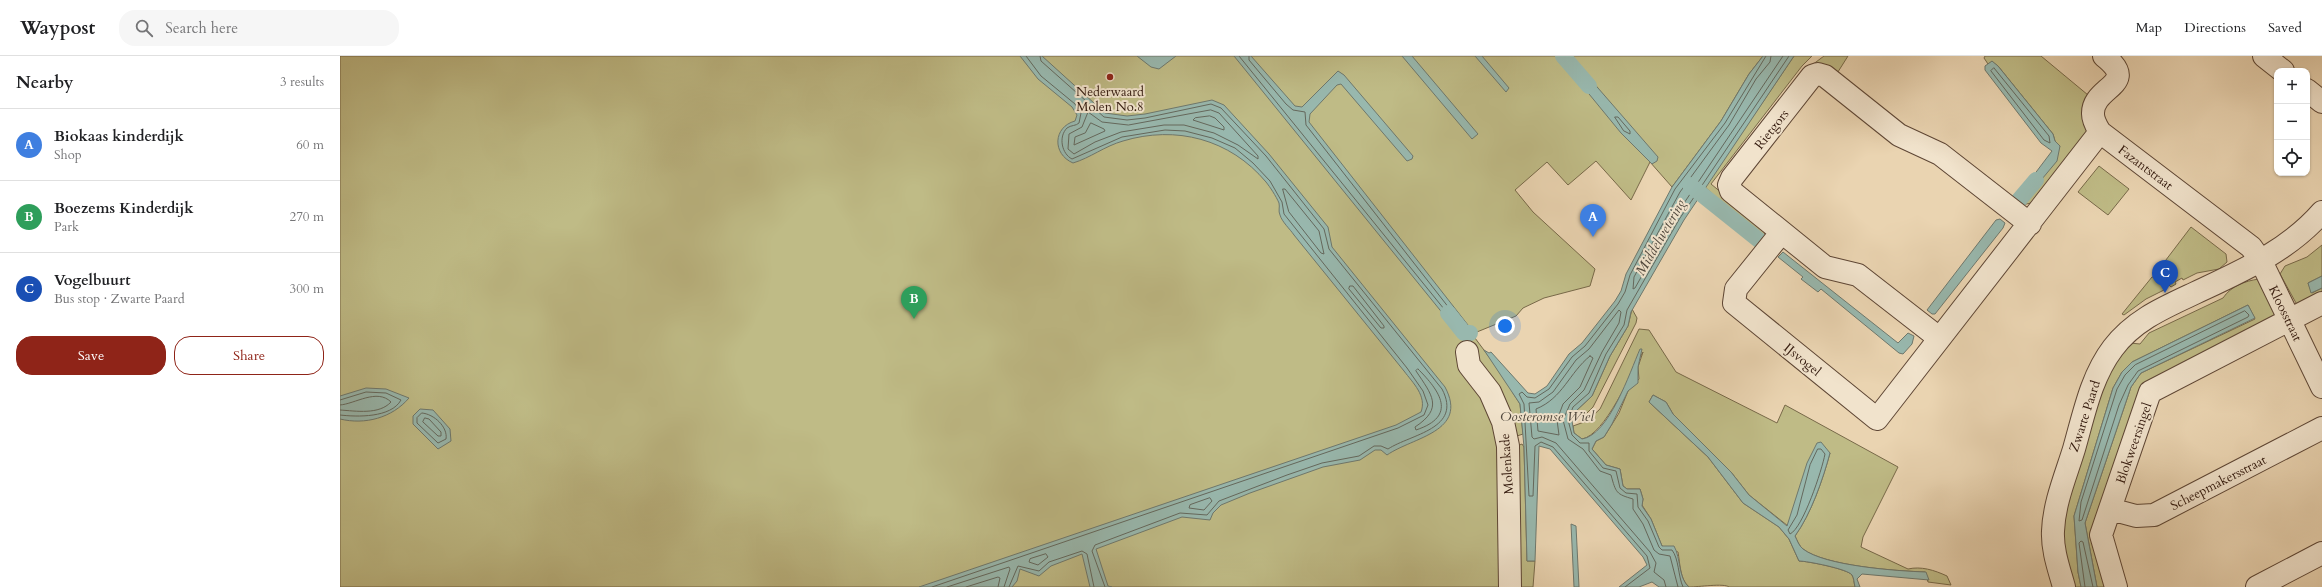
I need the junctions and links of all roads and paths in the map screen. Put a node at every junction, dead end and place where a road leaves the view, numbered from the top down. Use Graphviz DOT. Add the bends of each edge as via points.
graph roads {
  1 [pos="2104,56"];
  2 [pos="2264,56"];
  3 [pos="2279,68"];
  4 [pos="2310,92"];
  5 [pos="2322,102"];
  6 [pos="2100,132"];
  7 [pos="2322,212"];
  8 [pos="2030,224"];
  9 [pos="1781,233"];
  10 [pos="2262,261"];
  11 [pos="2322,303"];
  12 [pos="2289,320"];
  13 [pos="1933,346"];
  14 [pos="1467,352"];
  15 [pos="2322,387"];
  16 [pos="2322,428"];
  17 [pos="2110,509"];
  18 [pos="2322,553"];
  19 [pos="1510,587"];
  20 [pos="2064,587"];
  21 [pos="2116,587"];
  22 [pos="2257,587"];
  1 -- 6 [label="street" via="2119,72 2118,78 2094,107 2094,120"];
  2 -- 3 [label="street"];
  4 -- 5 [label="street"];
  6 -- 8 [label="street"];
  6 -- 10 [label="street, Fazantstraat" via="2251,247"];
  7 -- 10 [label="street, Zwarte Paard" via="2286,245"];
  8 -- 9 [label="street, Rietgors" via="1940,154 1899,135 1826,76 1818,74 1812,76 1729,185 1731,191"];
  8 -- 13 [label="street"];
  9 -- 13 [label="street, Rietgors" via="1825,267 1858,275"];
  9 -- 13 [label="street, IJsvogel" via="1736,289 1734,303 1877,418"];
  10 -- 12 [label="street, Kloosstraat"];
  10 -- 20 [label="street, Zwarte Paard" via="2148,316 2130,330 2100,368 2091,389 2055,510 2055,554"];
  11 -- 12 [label="street, Blokweersingel"];
  12 -- 15 [label="street, Kloosstraat"];
  12 -- 17 [label="street, Blokweersingel" via="2150,392"];
  14 -- 19 [label="street, Molenkade" via="1469,365 1490,392 1503,422 1508,446"];
  16 -- 17 [label="street, Scheepmakersstraat" via="2154,515 2136,516"];
  17 -- 21 [label="street, Blokweersingel" via="2101,536"];
  18 -- 22 [label="street"];
}
